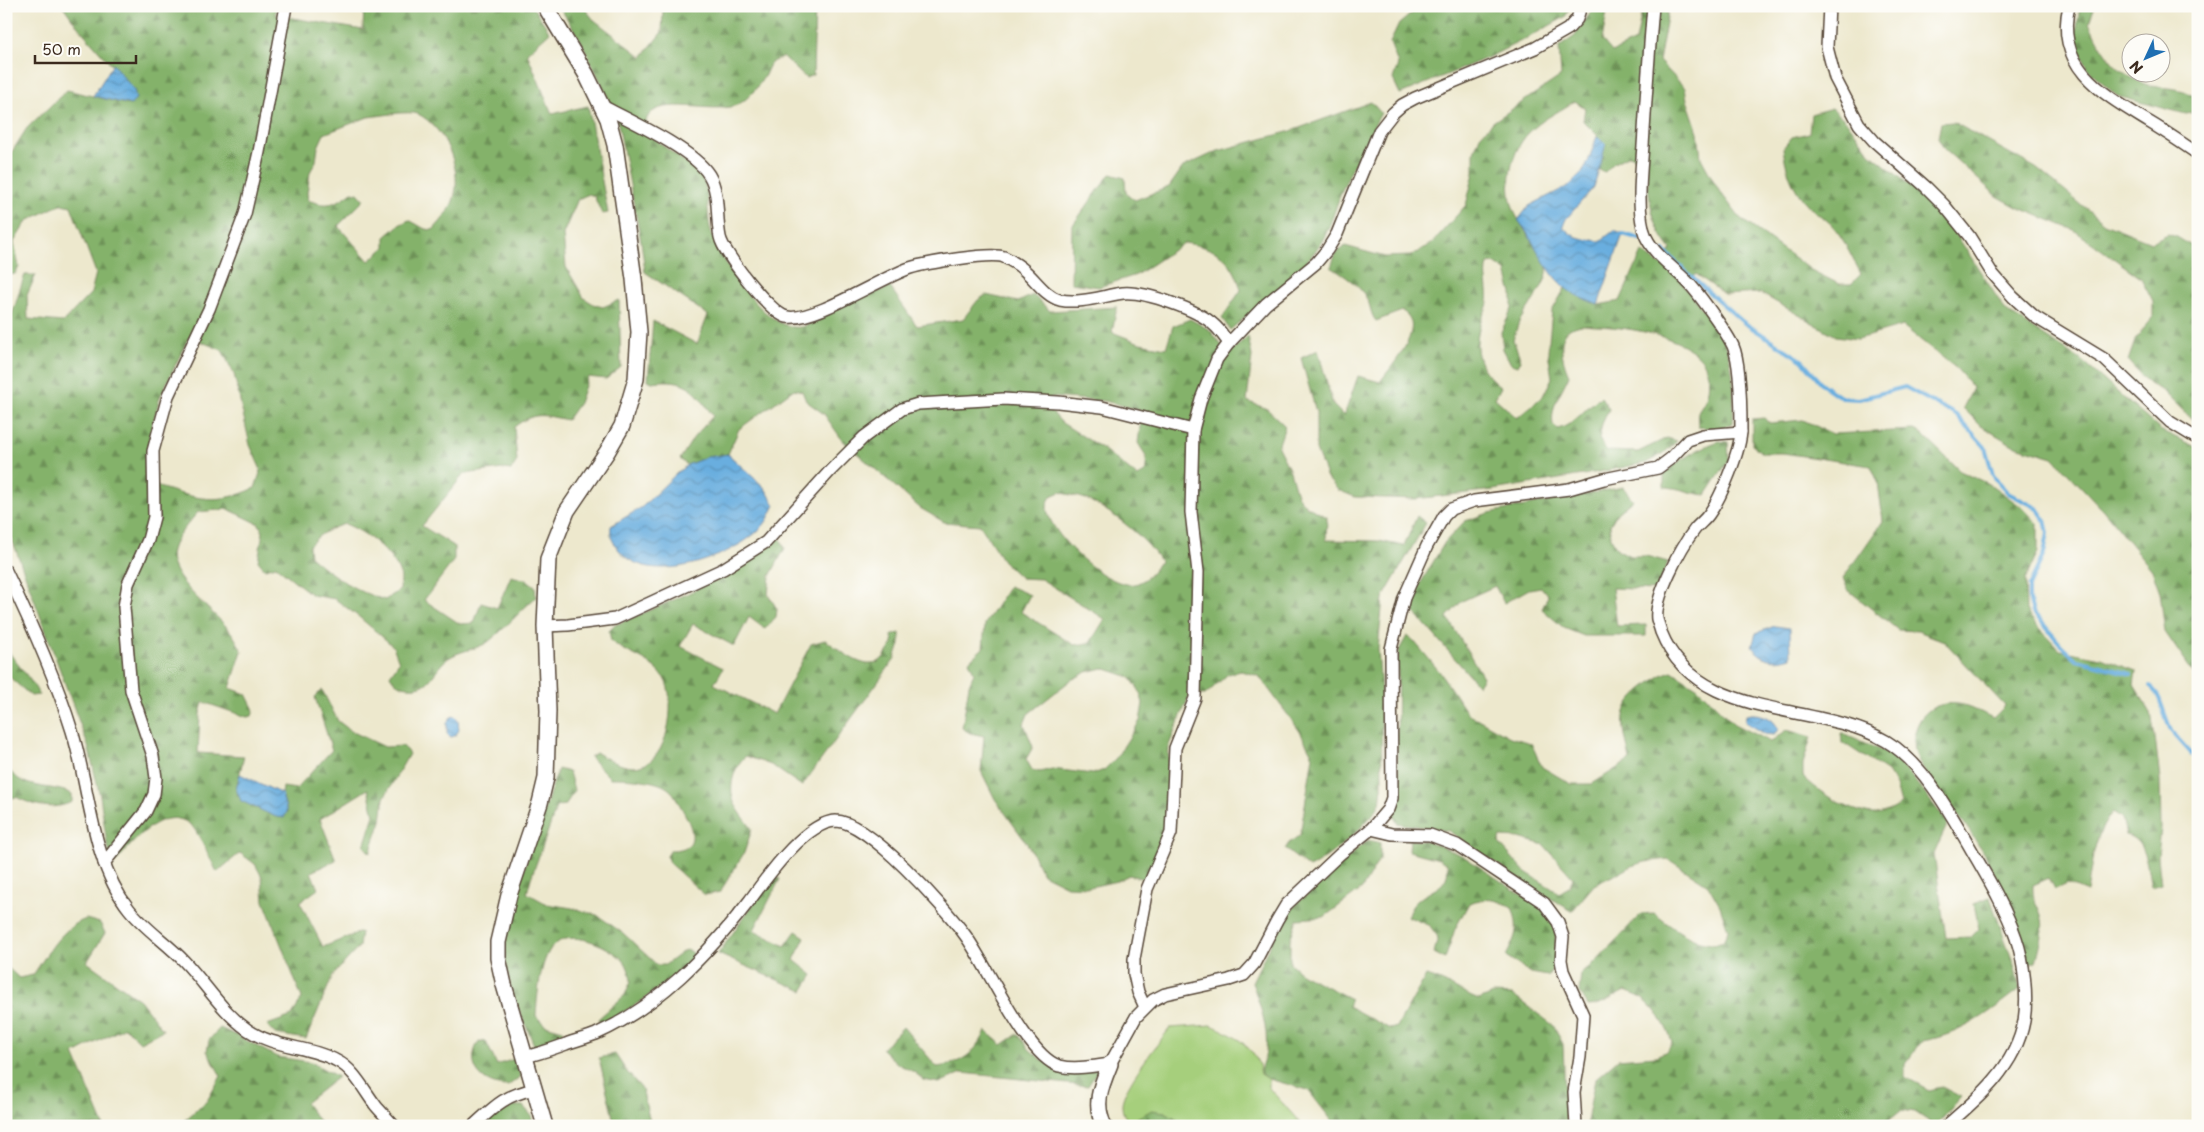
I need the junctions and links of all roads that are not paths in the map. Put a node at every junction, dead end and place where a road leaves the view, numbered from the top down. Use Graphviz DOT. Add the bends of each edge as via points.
graph roads {
  1 [pos="286,6"];
  2 [pos="545,6"];
  3 [pos="1581,6"];
  4 [pos="1653,6"];
  5 [pos="1829,6"];
  6 [pos="2069,6"];
  7 [pos="600,104"];
  8 [pos="2198,154"];
  9 [pos="1229,343"];
  10 [pos="1193,430"];
  11 [pos="1741,432"];
  12 [pos="2198,438"];
  13 [pos="6,570"];
  14 [pos="545,626"];
  15 [pos="1371,829"];
  16 [pos="104,863"];
  17 [pos="1145,1007"];
  18 [pos="524,1058"];
  19 [pos="1110,1064"];
  20 [pos="534,1089"];
  21 [pos="394,1126"];
  22 [pos="473,1126"];
  23 [pos="545,1126"];
  24 [pos="1104,1126"];
  25 [pos="1576,1126"];
  26 [pos="1946,1126"];
  1 -- 16 [label="street" via="245,214 209,309 168,396 153,452 154,517 148,540 128,584 124,607 131,690 153,756 156,778 154,794 146,812"];
  2 -- 7 [label="street"];
  3 -- 9 [label="street" via="1577,19 1568,29 1535,48 1415,98 1393,113 1379,131 1337,234 1327,250 1266,304"];
  4 -- 11 [label="street" via="1642,169 1643,223 1646,236 1655,249 1693,289 1733,346 1737,361"];
  5 -- 12 [label="street" via="1827,47 1835,78 1859,124 1944,205 2013,297 2035,317 2104,359 2170,422"];
  6 -- 8 [label="street" via="2067,39 2074,60 2084,74 2098,88"];
  7 -- 9 [label="street" via="668,141 701,165 710,176 720,239 728,255 766,302 785,317 800,318 820,311 911,268 968,258 1003,256 1024,269 1060,300 1082,301 1136,292 1152,296 1214,324"];
  7 -- 14 [label="street" via="615,145 634,279 638,355 634,387 622,426 574,499 559,527 548,559"];
  9 -- 10 [label="street" via="1218,359"];
  10 -- 14 [label="street" via="1102,407 1058,402 1003,399 918,404 902,409 864,437 766,542 723,569 615,619"];
  10 -- 17 [label="street" via="1191,512 1198,572 1195,698 1175,748 1171,833 1147,890 1134,959 1138,992"];
  11 -- 15 [label="street" via="1703,434 1688,440 1658,468 1604,478 1569,490 1474,501 1451,508 1427,546 1400,611 1391,649 1392,798 1388,809"];
  11 -- 26 [label="street" via="1740,446 1711,512 1694,530 1675,565 1659,600 1657,617 1669,648 1680,662 1718,693 1854,728 1889,743 1917,770 1959,826 2016,939 2023,974 2024,1019 2011,1054 1996,1080"];
  13 -- 16 [label="street" via="57,683 73,733"];
  14 -- 18 [label="street" via="546,778 509,895 498,942 502,976"];
  15 -- 17 [label="street" via="1286,906 1254,964 1244,975 1165,994"];
  15 -- 25 [label="street" via="1392,834 1430,835 1457,845 1544,903 1558,922 1563,937 1563,972 1583,1015 1574,1092"];
  16 -- 21 [label="street" via="129,909 196,974 222,1007 250,1031 267,1039 339,1061"];
  17 -- 19 [label="street"];
  18 -- 19 [label="street" via="595,1035 633,1013 711,949 804,835 835,821 859,830 937,900 971,943 1022,1032 1048,1060 1057,1066 1072,1068"];
  18 -- 20 [label="street"];
  19 -- 24 [label="street" via="1099,1089 1097,1104"];
  20 -- 22 [label="street" via="501,1100"];
  20 -- 23 [label="street"];
}
